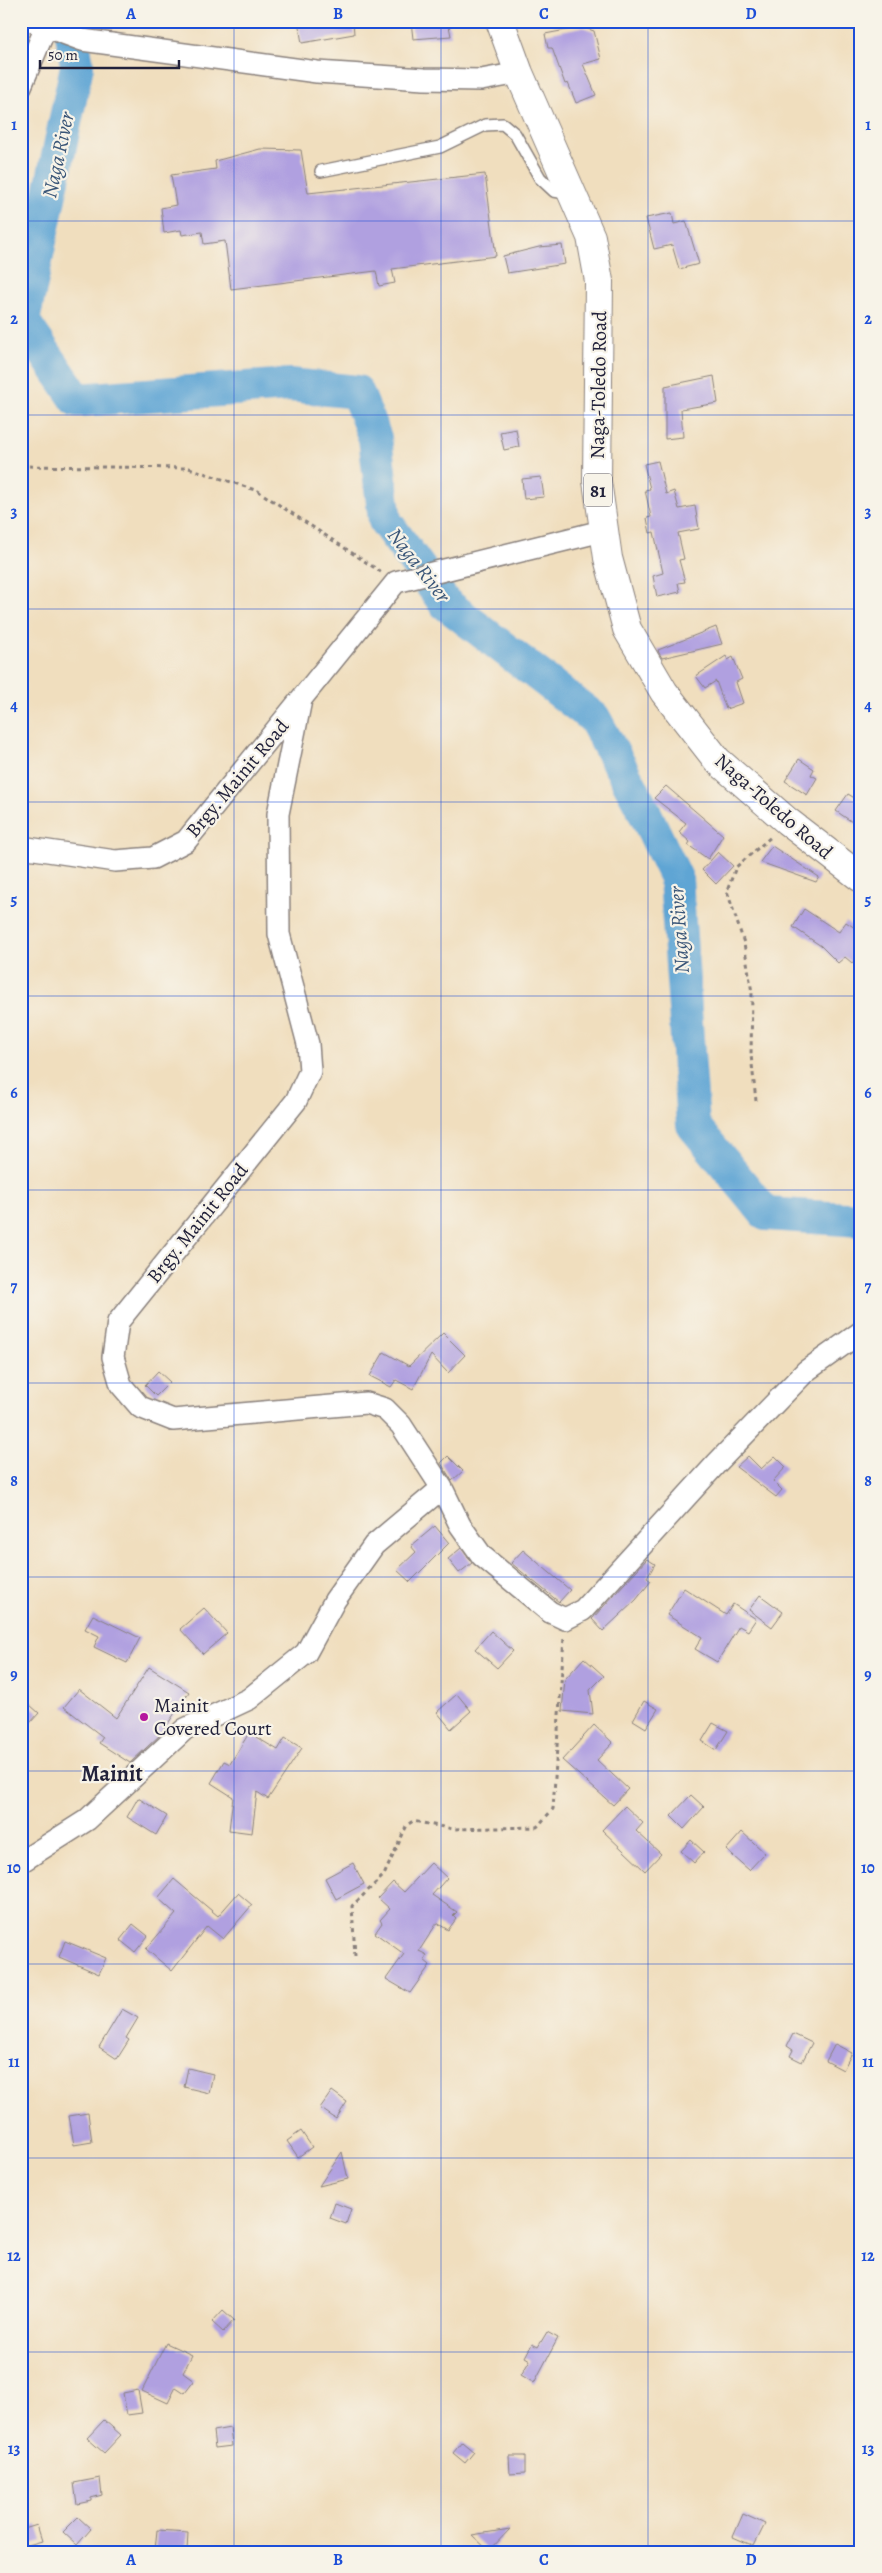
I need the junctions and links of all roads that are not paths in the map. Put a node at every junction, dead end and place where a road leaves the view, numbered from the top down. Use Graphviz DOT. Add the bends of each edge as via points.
graph roads {
  1 [pos="500,21"];
  2 [pos="44,26"];
  3 [pos="519,73"];
  4 [pos="21,86"];
  5 [pos="320,171"];
  6 [pos="574,195"];
  7 [pos="602,531"];
  8 [pos="301,700"];
  9 [pos="21,847"];
  10 [pos="861,878"];
  11 [pos="861,1332"];
  12 [pos="442,1488"];
  13 [pos="21,1862"];
  1 -- 3 [label="highway, Naga-Toledo Road / 81"];
  2 -- 3 [label="street" via="82,40 317,72 481,80"];
  2 -- 4 [label="street"];
  3 -- 6 [label="highway, Naga-Toledo Road / 81"];
  5 -- 6 [label="lane" via="440,147 485,125 503,124 515,134 540,178 554,191"];
  6 -- 7 [label="highway, Naga-Toledo Road / 81" via="591,236 599,280 597,481"];
  7 -- 8 [label="street, Brgy. Mainit Road" via="396,582"];
  7 -- 10 [label="highway, Naga-Toledo Road / 81" via="627,629 664,692 717,760 787,821"];
  8 -- 9 [label="street, Brgy. Mainit Road" via="186,841 153,858 115,861"];
  8 -- 12 [label="street, Brgy. Mainit Road" via="278,814 279,934 308,1044 310,1071 296,1101 118,1322 113,1357 121,1385 140,1407 173,1420 366,1403 385,1408 401,1425"];
  11 -- 12 [label="street, Brgy. Mainit Road" via="806,1370 583,1610 565,1619 550,1612 482,1556 460,1525"];
  12 -- 13 [label="street" via="374,1545 335,1600 306,1653 249,1699 185,1729 87,1820"];
}
